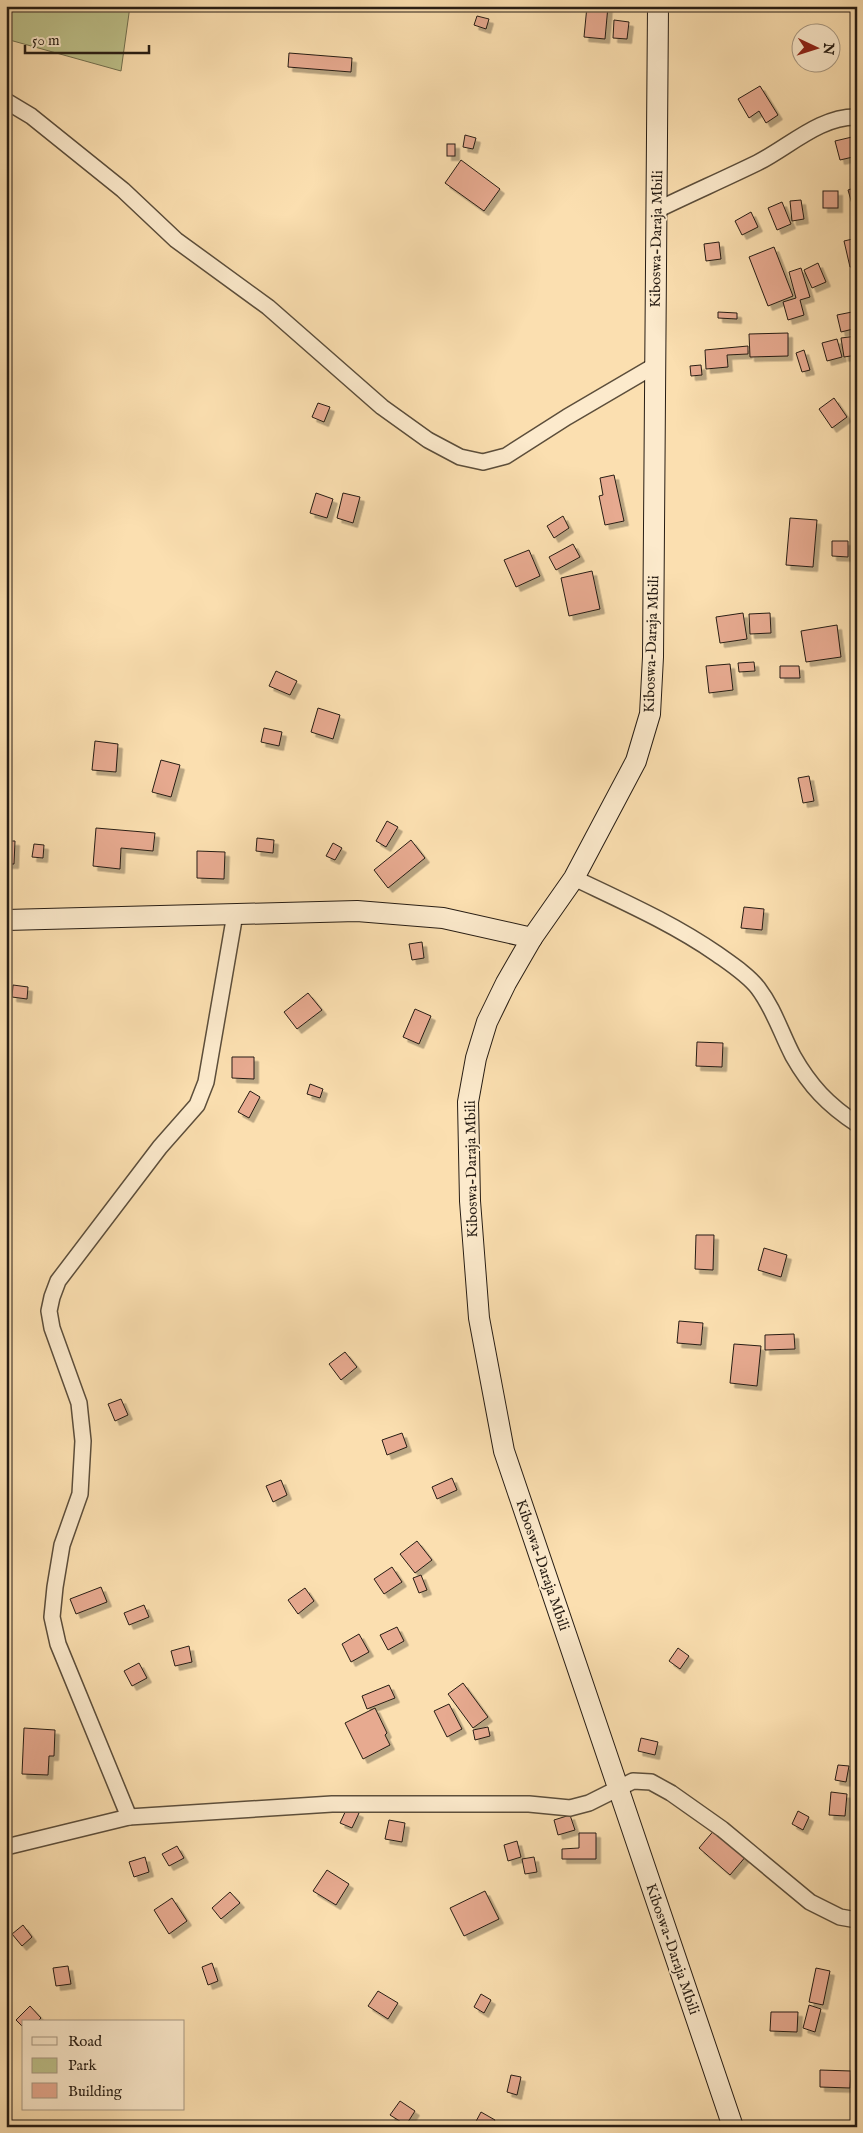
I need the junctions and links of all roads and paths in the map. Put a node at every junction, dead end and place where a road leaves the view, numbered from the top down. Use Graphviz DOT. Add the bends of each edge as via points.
graph roads {
  1 [pos="658,6"];
  2 [pos="6,101"];
  3 [pos="857,117"];
  4 [pos="657,210"];
  5 [pos="654,366"];
  6 [pos="574,878"];
  7 [pos="235,914"];
  8 [pos="6,920"];
  9 [pos="532,938"];
  10 [pos="857,1124"];
  11 [pos="618,1788"];
  12 [pos="129,1817"];
  13 [pos="6,1848"];
  14 [pos="857,1920"];
  15 [pos="733,2127"];
  1 -- 4 [label="main road, Kiboswa-Daraja Mbili"];
  2 -- 5 [label="street" via="31,116 79,154 203,262 268,307 382,407 428,440 460,457 483,462 506,456"];
  3 -- 4 [label="street" via="828,122 760,162"];
  4 -- 5 [label="main road, Kiboswa-Daraja Mbili"];
  5 -- 6 [label="main road, Kiboswa-Daraja Mbili" via="650,714 636,761"];
  6 -- 9 [label="main road, Kiboswa-Daraja Mbili"];
  6 -- 10 [label="street" via="670,923 730,963 758,987 776,1016 792,1055 813,1088 838,1112"];
  7 -- 8 [label="main road"];
  7 -- 9 [label="main road" via="357,912 443,918"];
  7 -- 12 [label="street" via="206,1082 198,1105 160,1147 58,1282 49,1311 79,1403 83,1442 80,1494 62,1546 52,1617 61,1652"];
  9 -- 11 [label="main road, Kiboswa-Daraja Mbili" via="487,1022 468,1102 470,1201 479,1318 504,1452"];
  11 -- 12 [label="street" via="589,1803 570,1808 529,1804 332,1804"];
  11 -- 14 [label="street" via="633,1781 651,1782 671,1792 722,1829 810,1902 840,1917"];
  11 -- 15 [label="main road, Kiboswa-Daraja Mbili"];
  12 -- 13 [label="street"];
}
